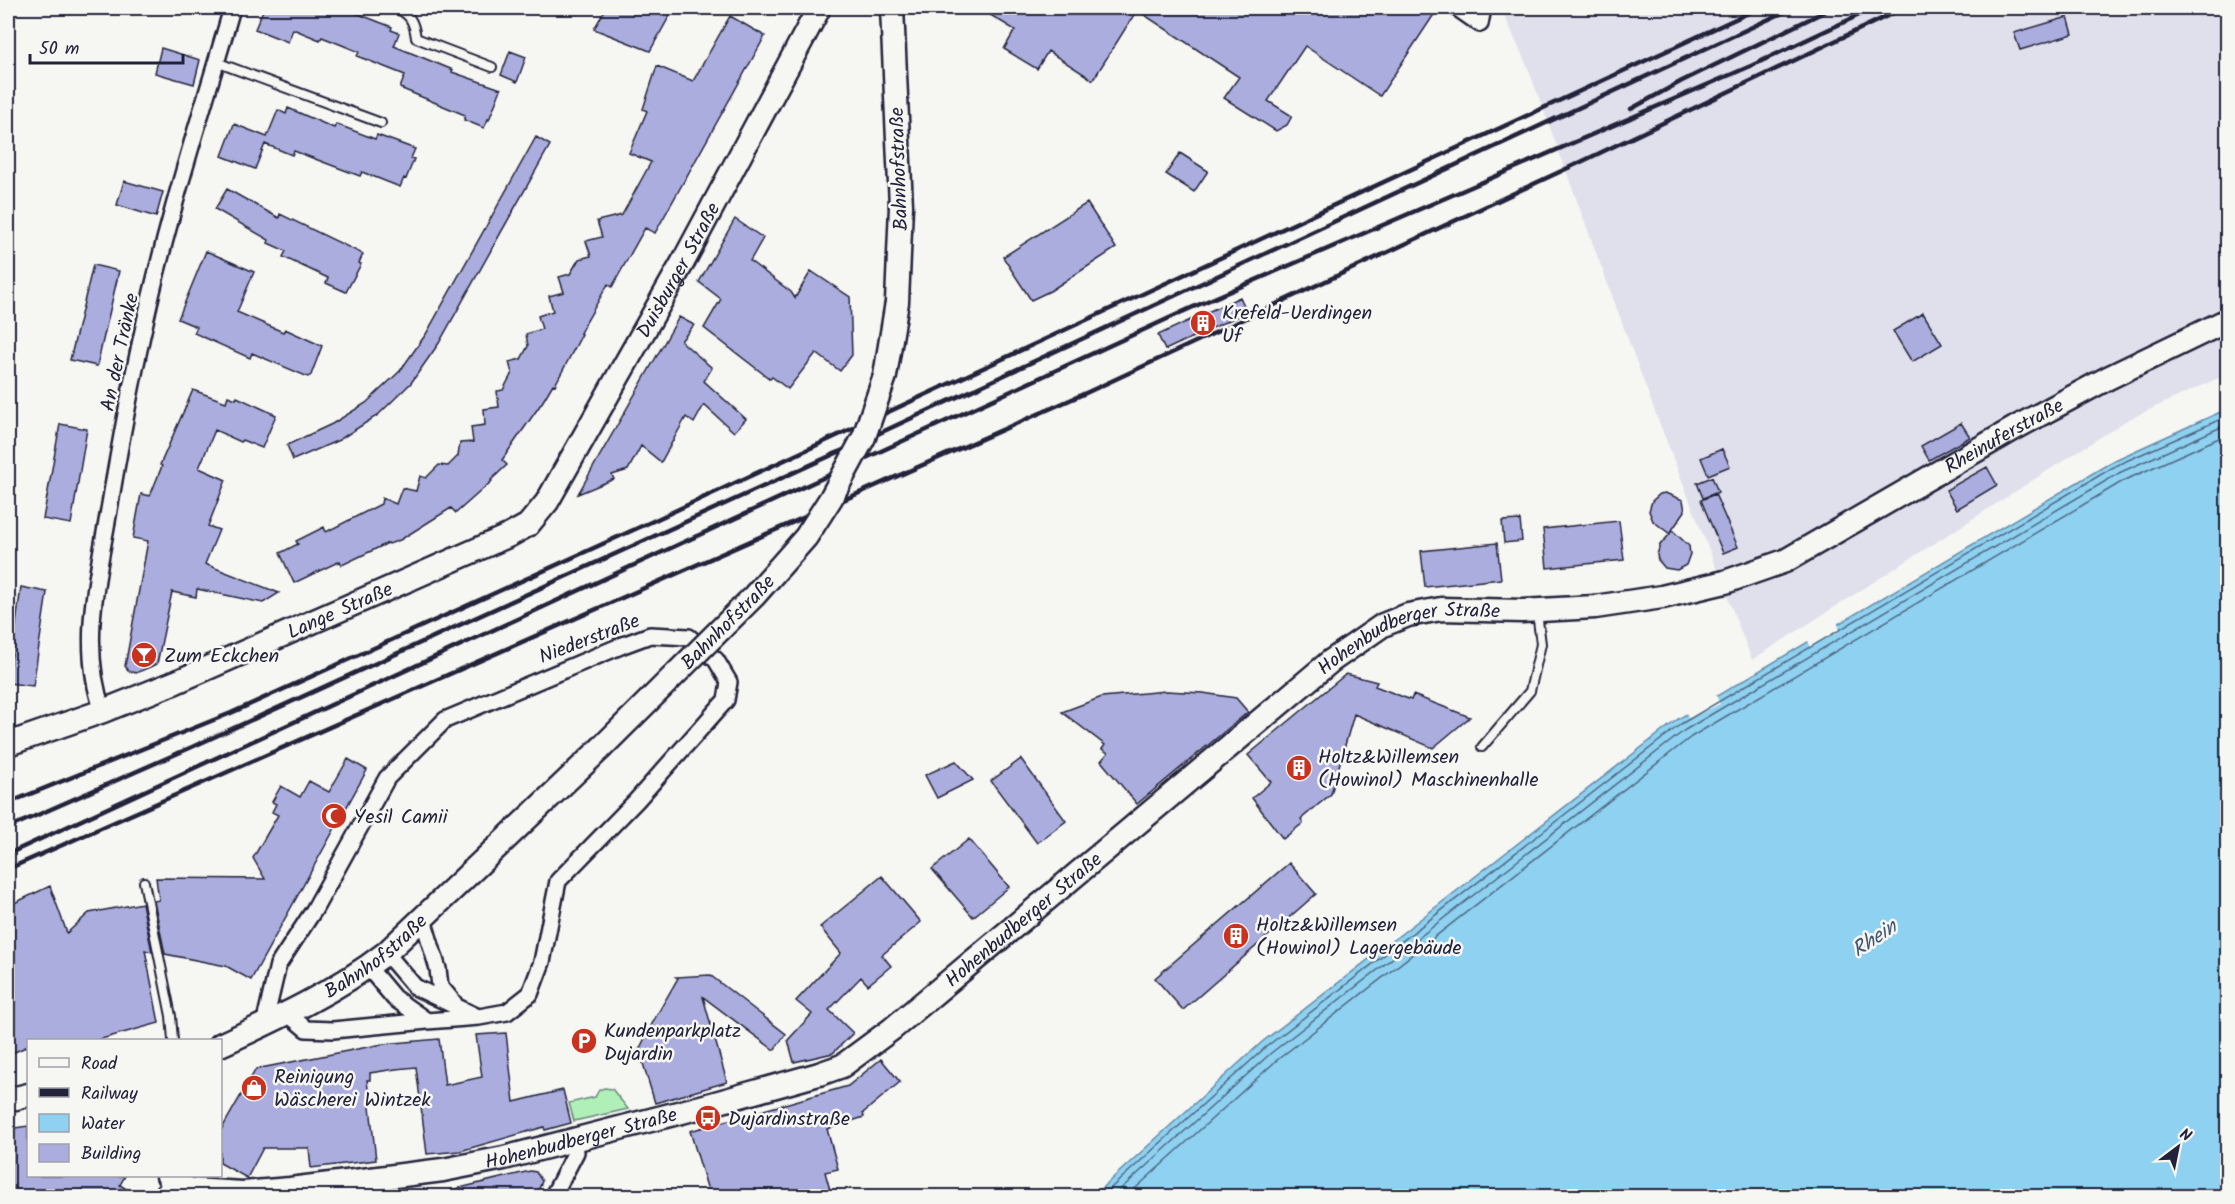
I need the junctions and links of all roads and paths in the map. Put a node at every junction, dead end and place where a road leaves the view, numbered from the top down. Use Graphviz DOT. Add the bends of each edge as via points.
graph roads {
  1 [pos="232,8"];
  2 [pos="394,8"];
  3 [pos="892,8"];
  4 [pos="1457,8"];
  5 [pos="1483,8"];
  6 [pos="816,11"];
  7 [pos="216,62"];
  8 [pos="492,67"];
  9 [pos="381,123"];
  10 [pos="2228,320"];
  11 [pos="535,518"];
  12 [pos="1785,561"];
  13 [pos="1536,610"];
  14 [pos="103,711"];
  15 [pos="8,744"];
  16 [pos="1482,747"];
  17 [pos="144,882"];
  18 [pos="423,919"];
  19 [pos="386,953"];
  20 [pos="368,967"];
  21 [pos="457,1008"];
  22 [pos="287,1013"];
  23 [pos="479,1017"];
  24 [pos="427,1021"];
  25 [pos="264,1025"];
  26 [pos="173,1039"];
  27 [pos="222,1044"];
  28 [pos="574,1141"];
  29 [pos="168,1183"];
  30 [pos="207,1184"];
  31 [pos="553,1197"];
  1 -- 7 [label="street, An der Tränke"];
  2 -- 8 [label="lane" via="404,11 414,22 416,38"];
  3 -- 18 [label="street, Bahnhofstraße, bridge" via="901,206 897,302 885,376 864,437 806,537 754,596"];
  4 -- 5 [label="street" via="1480,24"];
  6 -- 11 [label="street, Duisburger Straße" via="683,262"];
  7 -- 9 [label="lane"];
  7 -- 14 [label="street, An der Tränke" via="169,222 118,454 90,650"];
  10 -- 12 [label="street, Rheinuferstraße" via="2015,428"];
  11 -- 14 [label="street, Lange Straße" via="510,535"];
  12 -- 13 [label="street, Hohenbudberger Straße" via="1725,582 1662,597 1595,607"];
  13 -- 16 [label="lane" via="1541,644 1530,691"];
  13 -- 28 [label="street, Hohenbudberger Straße" via="1441,609 1383,625 1331,661 900,1022 842,1066"];
  14 -- 15 [label="street, Lange Straße"];
  17 -- 26 [label="lane"];
  18 -- 19 [label="street, Bahnhofstraße"];
  18 -- 21 [label="street" via="440,986"];
  19 -- 20 [label="street, Bahnhofstraße"];
  19 -- 21 [label="street" via="415,987"];
  20 -- 22 [label="street, Bahnhofstraße"];
  20 -- 24 [label="street" via="394,998"];
  21 -- 23 [label="street"];
  22 -- 24 [label="street, Niederstraße" via="306,1029"];
  22 -- 25 [label="street, Bahnhofstraße"];
  23 -- 24 [label="street, Niederstraße"];
  23 -- 25 [label="street, Niederstraße" via="507,1012 530,994 542,962 558,881 726,700 729,682 716,660 689,637 650,635 445,720 387,778 314,910 278,965"];
  25 -- 27 [label="street, Bahnhofstraße"];
  28 -- 30 [label="street, Hohenbudberger Straße" via="443,1170 290,1189"];
  28 -- 31 [label="street" via="576,1152"];
  29 -- 30 [label="street, Hohenbudberger Straße" via="192,1190"];
}
